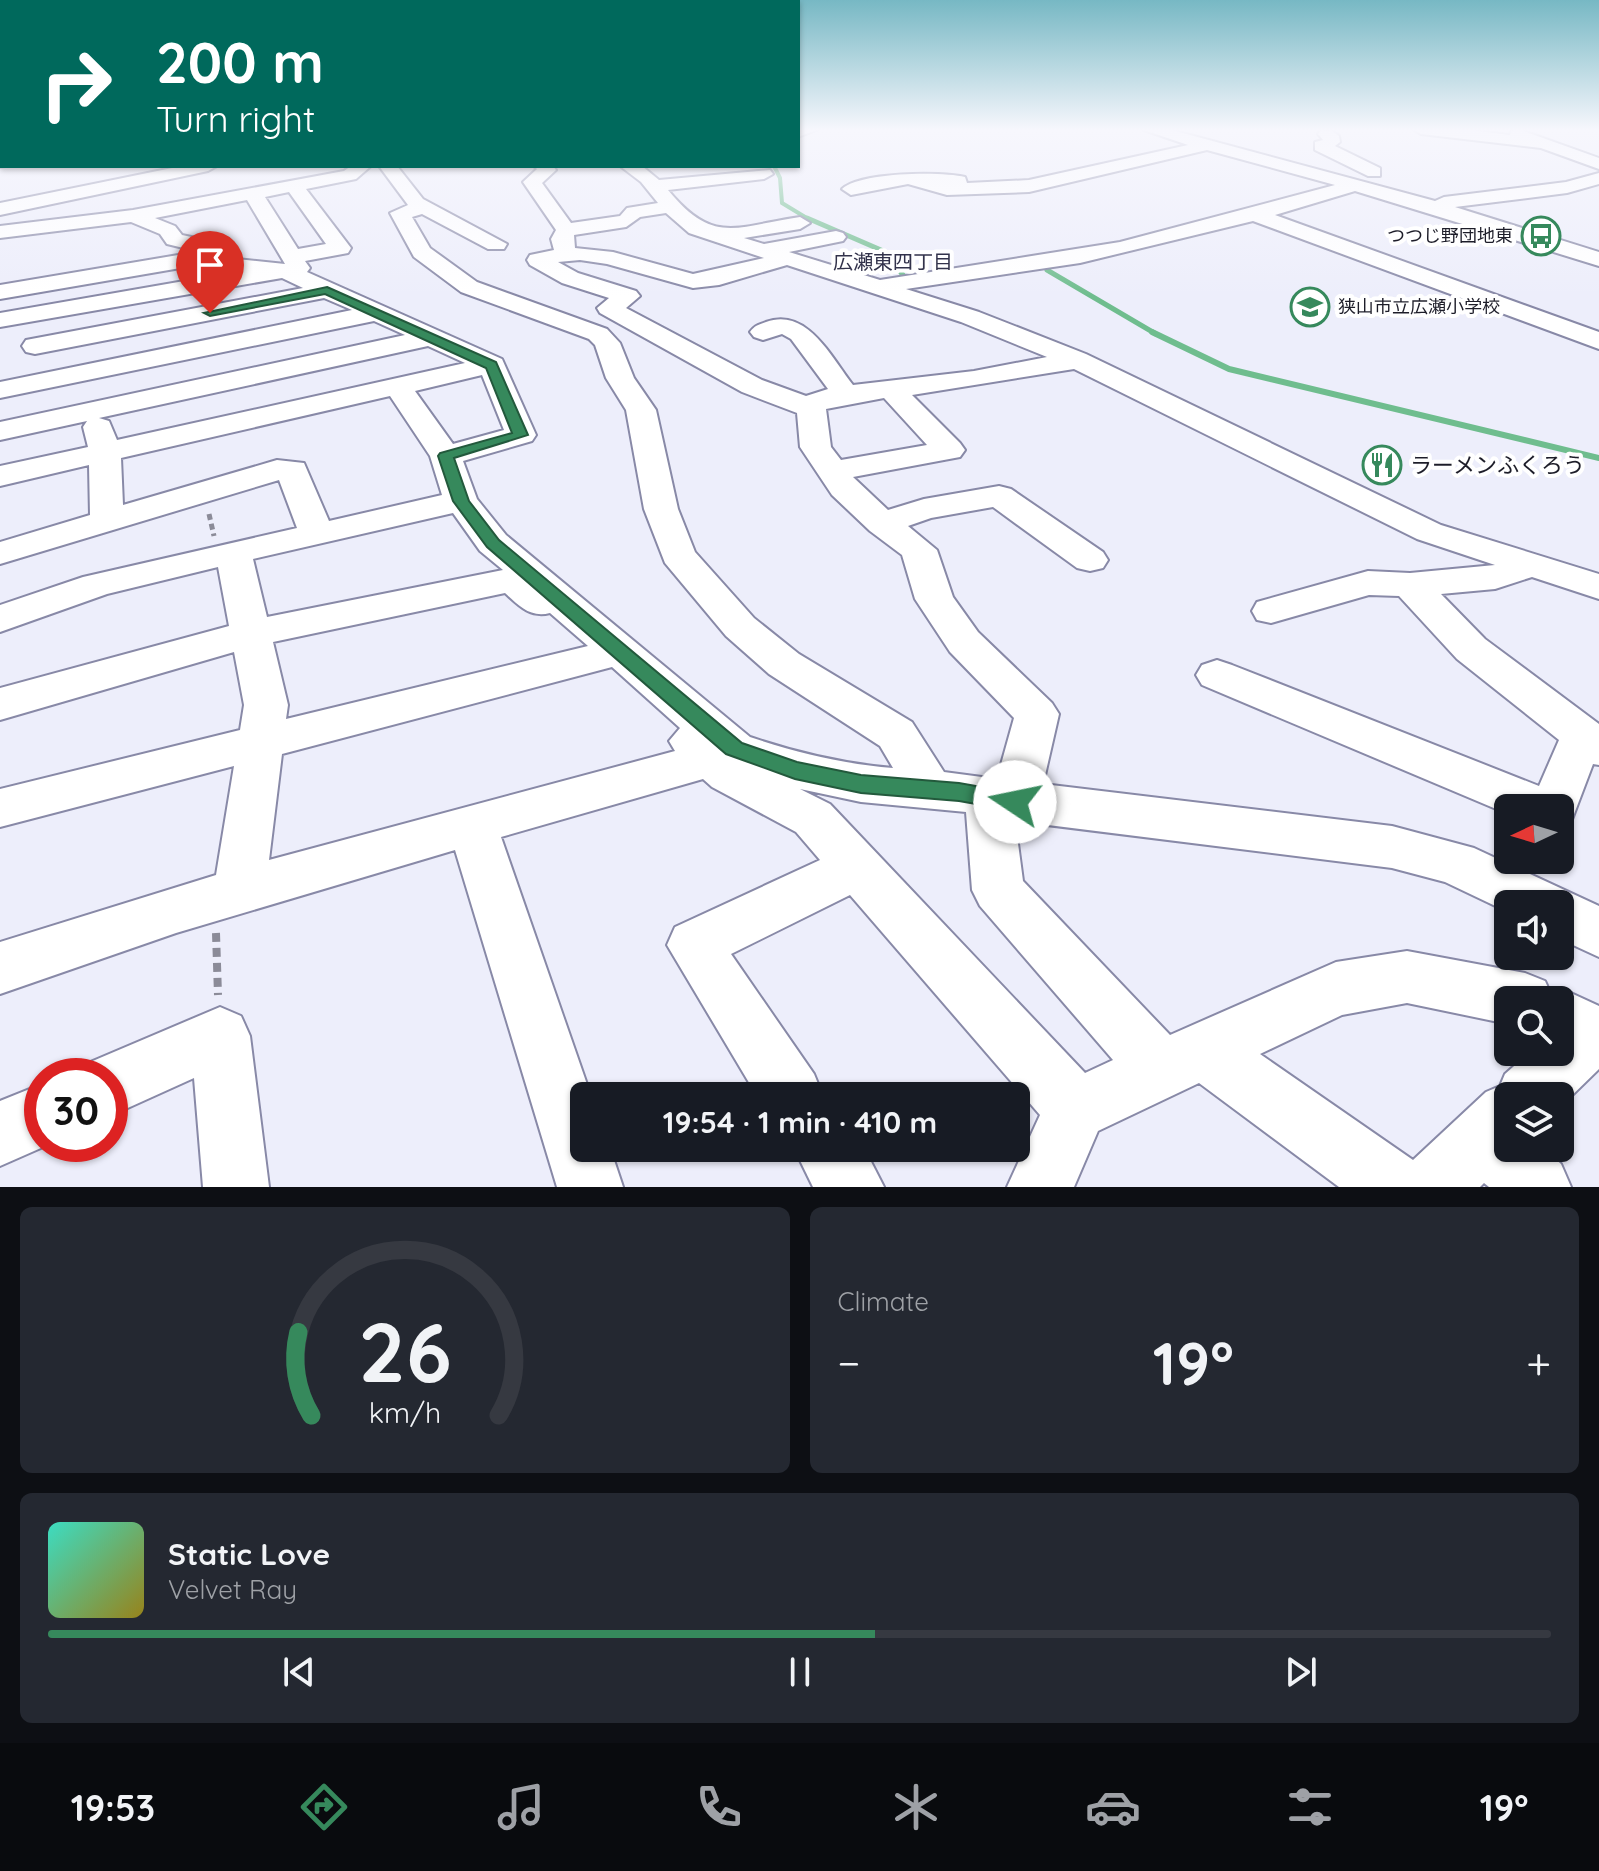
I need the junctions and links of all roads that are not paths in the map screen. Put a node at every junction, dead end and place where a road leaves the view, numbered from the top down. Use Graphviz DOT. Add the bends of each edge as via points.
graph roads {
  1 [pos="119,184"];
  2 [pos="243,184"];
  3 [pos="278,184"];
  4 [pos="306,184"];
  5 [pos="402,184"];
  6 [pos="533,184"];
  7 [pos="698,184"];
  8 [pos="875,184"];
  9 [pos="1351,184"];
  10 [pos="1353,184"];
  11 [pos="1576,184"];
  12 [pos="851,189"];
  13 [pos="656,191"];
  14 [pos="250,193"];
  15 [pos="1427,205"];
  16 [pos="134,207"];
  17 [pos="425,208"];
  18 [pos="0,209"];
  19 [pos="1258,216"];
  20 [pos="800,223"];
  21 [pos="326,226"];
  22 [pos="0,232"];
  23 [pos="280,233"];
  24 [pos="714,236"];
  25 [pos="836,237"];
  26 [pos="173,238"];
  27 [pos="143,243"];
  28 [pos="496,244"];
  29 [pos="567,246"];
  30 [pos="772,255"];
  31 [pos="216,256"];
  32 [pos="1599,259"];
  33 [pos="288,263"];
  34 [pos="702,280"];
  35 [pos="600,284"];
  36 [pos="880,287"];
  37 [pos="327,290"];
  38 [pos="0,292"];
  39 [pos="737,294"];
  40 [pos="375,313"];
  41 [pos="0,320"];
  42 [pos="0,330"];
  43 [pos="763,332"];
  44 [pos="432,337"];
  45 [pos="1599,341"];
  46 [pos="35,346"];
  47 [pos="1077,360"];
  48 [pos="492,365"];
  49 [pos="68,375"];
  50 [pos="397,386"];
  51 [pos="0,390"];
  52 [pos="892,390"];
  53 [pos="846,394"];
  54 [pos="811,408"];
  55 [pos="94,411"];
  56 [pos="0,431"];
  57 [pos="105,451"];
  58 [pos="446,456"];
  59 [pos="832,471"];
  60 [pos="0,476"];
  61 [pos="461,501"];
  62 [pos="107,519"];
  63 [pos="882,524"];
  64 [pos="316,533"];
  65 [pos="0,553"];
  66 [pos="233,553"];
  67 [pos="1090,560"];
  68 [pos="1528,566"];
  69 [pos="1410,585"];
  70 [pos="1599,587"];
  71 [pos="1271,611"];
  72 [pos="0,619"];
  73 [pos="249,634"];
  74 [pos="606,655"];
  75 [pos="1217,675"];
  76 [pos="0,704"];
  77 [pos="262,741"];
  78 [pos="1596,744"];
  79 [pos="710,759"];
  80 [pos="930,789"];
  81 [pos="1510,794"];
  82 [pos="1559,794"];
  83 [pos="1001,799"];
  84 [pos="0,808"];
  85 [pos="473,827"];
  86 [pos="857,867"];
  87 [pos="240,888"];
  88 [pos="1533,890"];
  89 [pos="1574,916"];
  90 [pos="1599,933"];
  91 [pos="0,968"];
  92 [pos="1494,994"];
  93 [pos="1584,1029"];
  94 [pos="1181,1058"];
  95 [pos="128,1077"];
  96 [pos="783,1082"];
  97 [pos="1539,1082"];
  98 [pos="1076,1109"];
  99 [pos="24,1123"];
  100 [pos="1494,1127"];
  101 [pos="0,1134"];
  102 [pos="835,1162"];
  103 [pos="1520,1162"];
  104 [pos="236,1187"];
  105 [pos="590,1187"];
  106 [pos="851,1187"];
  107 [pos="1040,1187"];
  108 [pos="1394,1187"];
  109 [pos="1433,1187"];
  110 [pos="1538,1187"];
  1 -- 18 [label="street"];
  2 -- 14 [label="street"];
  3 -- 14 [label="street"];
  4 -- 21 [label="street"];
  5 -- 17 [label="street"];
  6 -- 29 [label="street"];
  7 -- 13 [label="street"];
  8 -- 12 [label="street"];
  9 -- 19 [label="street"];
  10 -- 15 [label="street"];
  11 -- 15 [label="street"];
  13 -- 13 [label="street" via="751,201"];
  13 -- 24 [label="street"];
  13 -- 29 [label="street" via="626,221"];
  14 -- 16 [label="street"];
  14 -- 23 [label="street"];
  15 -- 32 [label="street"];
  16 -- 22 [label="street" via="69,231"];
  16 -- 26 [label="street"];
  17 -- 28 [label="street"];
  17 -- 80 [label="street" via="400,213 422,252 469,287 598,334 607,343 620,378 641,410 661,509 678,555 740,627 784,664 896,734"];
  19 -- 36 [label="street" via="1037,265"];
  19 -- 45 [label="street"];
  20 -- 24 [label="street"];
  21 -- 23 [label="street"];
  21 -- 33 [label="street" via="340,248"];
  23 -- 33 [label="street"];
  24 -- 30 [label="street"];
  25 -- 30 [label="street"];
  26 -- 27 [label="street"];
  26 -- 31 [label="street" via="207,247"];
  29 -- 34 [label="street" via="684,281"];
  29 -- 35 [label="street" via="598,270 619,274"];
  29 -- 35 [label="street" via="538,260 570,278"];
  30 -- 34 [label="street"];
  30 -- 36 [label="street"];
  31 -- 33 [label="street" via="231,265"];
  31 -- 38 [label="street"];
  33 -- 37 [label="street"];
  33 -- 41 [label="street"];
  34 -- 39 [label="street"];
  35 -- 54 [label="street" via="628,296 609,308 752,386"];
  36 -- 47 [label="street"];
  37 -- 40 [label="street"];
  37 -- 46 [label="street"];
  40 -- 44 [label="street"];
  40 -- 49 [label="street"];
  42 -- 46 [label="street"];
  43 -- 53 [label="street" via="784,324 800,334"];
  44 -- 48 [label="street"];
  44 -- 55 [label="street"];
  46 -- 49 [label="street"];
  47 -- 52 [label="street"];
  47 -- 68 [label="street" via="1383,512"];
  48 -- 50 [label="street"];
  48 -- 58 [label="street" via="521,435"];
  49 -- 51 [label="street"];
  49 -- 55 [label="street"];
  50 -- 57 [label="street"];
  50 -- 58 [label="street"];
  52 -- 53 [label="street"];
  52 -- 59 [label="street" via="949,450"];
  53 -- 54 [label="street" via="818,400"];
  54 -- 59 [label="street" via="816,447"];
  55 -- 56 [label="street"];
  55 -- 57 [label="street"];
  57 -- 60 [label="street"];
  57 -- 62 [label="street"];
  58 -- 61 [label="street"];
  59 -- 63 [label="street"];
  61 -- 64 [label="street"];
  61 -- 80 [label="street" via="493,543 734,749 821,776"];
  62 -- 64 [label="street" via="277,470 293,470"];
  62 -- 65 [label="street"];
  63 -- 67 [label="street" via="924,509 999,496"];
  63 -- 83 [label="street" via="919,550 934,599 964,642 1037,714"];
  64 -- 66 [label="street"];
  66 -- 72 [label="street" via="96,585"];
  66 -- 73 [label="street"];
  68 -- 69 [label="street" via="1495,578"];
  68 -- 70 [label="street"];
  69 -- 71 [label="street" via="1368,583"];
  69 -- 78 [label="street" via="1471,649"];
  73 -- 74 [label="street" via="512,580"];
  73 -- 76 [label="street"];
  73 -- 77 [label="street" via="266,705"];
  74 -- 77 [label="street"];
  74 -- 79 [label="street"];
  75 -- 81 [label="street"];
  77 -- 84 [label="street"];
  77 -- 87 [label="street"];
  78 -- 82 [label="street" via="1574,753"];
  79 -- 85 [label="street"];
  79 -- 86 [label="street" via="728,774 813,818"];
  80 -- 83 [label="street"];
  83 -- 88 [label="street" via="1392,847"];
  83 -- 94 [label="street" via="998,890"];
  85 -- 87 [label="street"];
  85 -- 105 [label="street"];
  86 -- 96 [label="street" via="694,945"];
  86 -- 98 [label="street"];
  87 -- 91 [label="street"];
  89 -- 90 [label="street"];
  92 -- 94 [label="street" via="1407,977 1336,989"];
  93 -- 97 [label="street"];
  94 -- 98 [label="street"];
  94 -- 108 [label="street"];
  95 -- 104 [label="street" via="220,1036"];
  98 -- 107 [label="street"];
  99 -- 101 [label="street"];
  100 -- 109 [label="street"];
  102 -- 106 [label="street"];
  103 -- 110 [label="street"];
}
